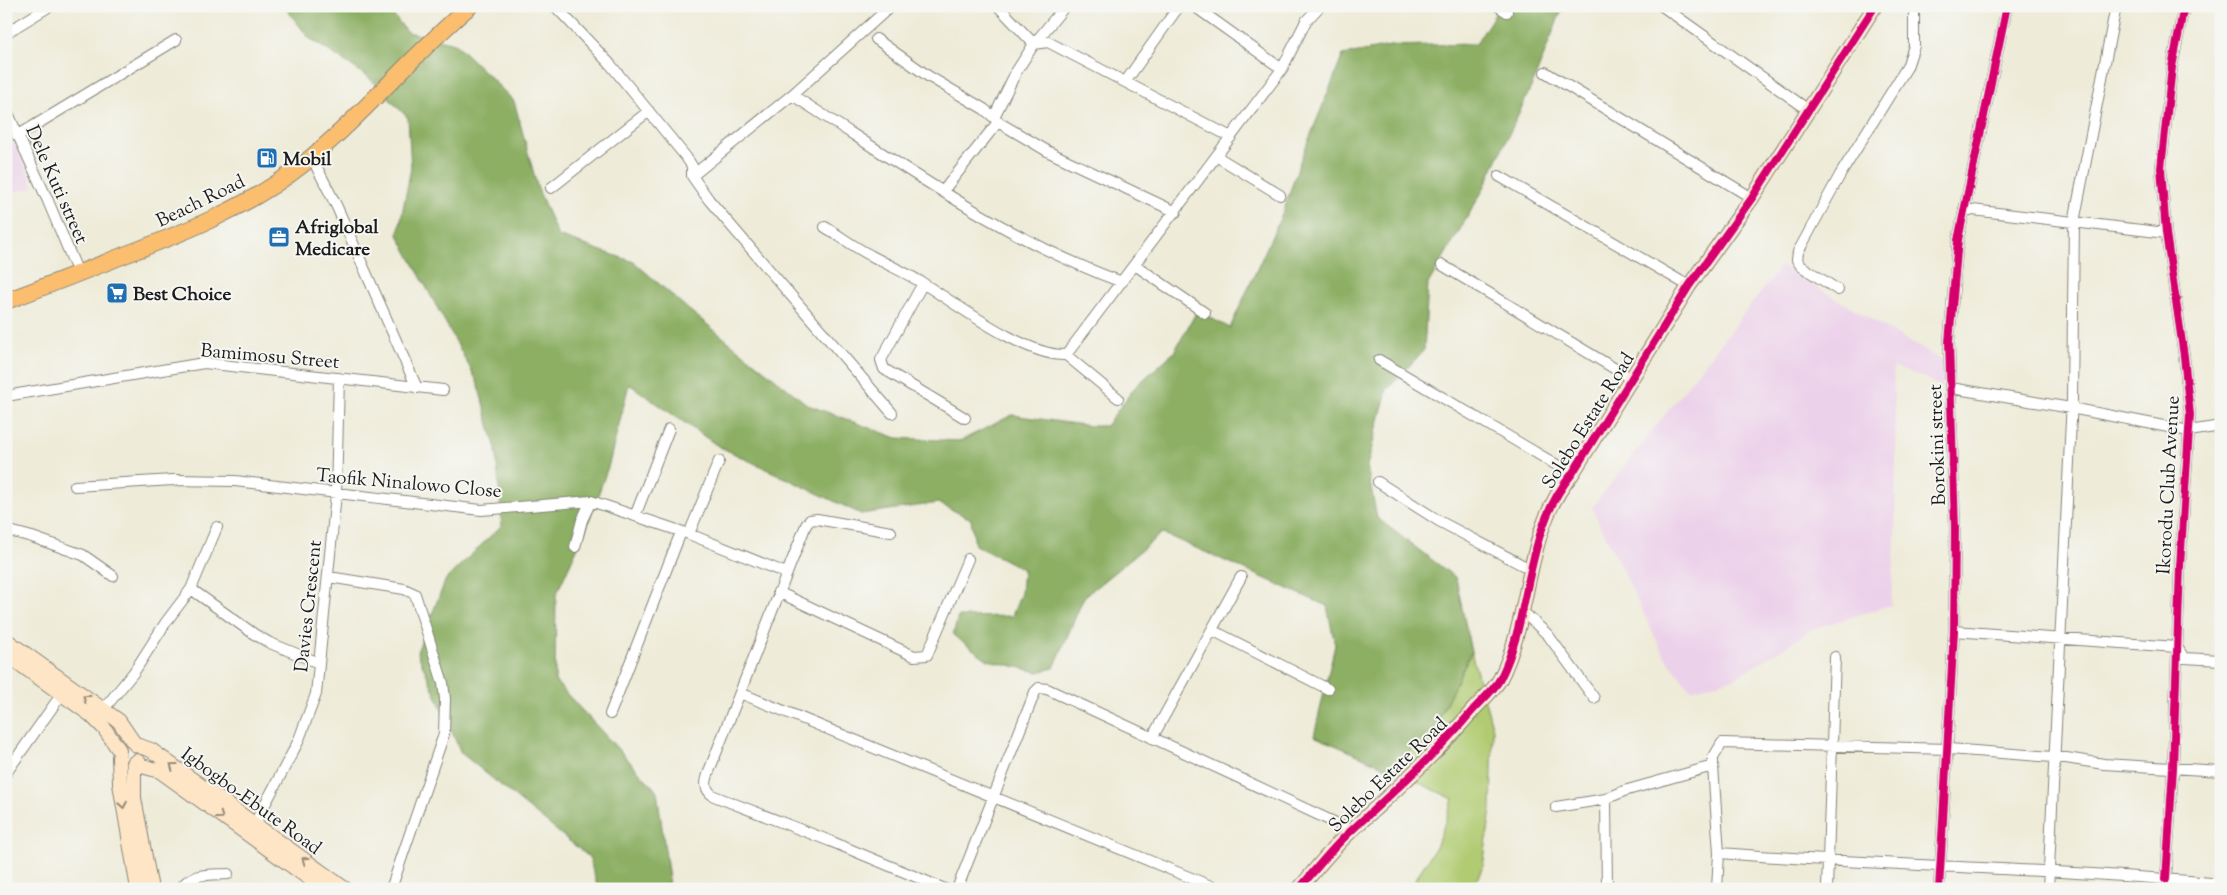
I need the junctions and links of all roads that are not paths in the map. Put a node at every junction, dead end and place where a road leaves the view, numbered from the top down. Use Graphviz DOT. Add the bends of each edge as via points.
graph roads {
  1 [pos="50,6"];
  2 [pos="470,6"];
  3 [pos="555,6"];
  4 [pos="891,6"];
  5 [pos="998,6"];
  6 [pos="1065,6"];
  7 [pos="1179,6"];
  8 [pos="1194,6"];
  9 [pos="1320,6"];
  10 [pos="1662,6"];
  11 [pos="1874,6"];
  12 [pos="1914,6"];
  13 [pos="2007,6"];
  14 [pos="2116,6"];
  15 [pos="2184,6"];
  16 [pos="6,33"];
  17 [pos="876,39"];
  18 [pos="176,40"];
  19 [pos="1034,44"];
  20 [pos="1282,69"];
  21 [pos="1545,72"];
  22 [pos="1126,81"];
  23 [pos="792,95"];
  24 [pos="6,109"];
  25 [pos="1808,109"];
  26 [pos="649,111"];
  27 [pos="996,120"];
  28 [pos="17,136"];
  29 [pos="1231,136"];
  30 [pos="311,156"];
  31 [pos="1216,156"];
  32 [pos="692,176"];
  33 [pos="1499,176"];
  34 [pos="552,188"];
  35 [pos="943,191"];
  36 [pos="1280,195"];
  37 [pos="1752,198"];
  38 [pos="1964,209"];
  39 [pos="1176,212"];
  40 [pos="2074,222"];
  41 [pos="825,227"];
  42 [pos="2166,233"];
  43 [pos="1135,265"];
  44 [pos="1442,265"];
  45 [pos="78,273"];
  46 [pos="1122,282"];
  47 [pos="923,283"];
  48 [pos="1689,286"];
  49 [pos="1838,290"];
  50 [pos="6,301"];
  51 [pos="1205,313"];
  52 [pos="1066,355"];
  53 [pos="1379,360"];
  54 [pos="339,378"];
  55 [pos="1632,378"];
  56 [pos="417,388"];
  57 [pos="1951,388"];
  58 [pos="443,390"];
  59 [pos="6,396"];
  60 [pos="1118,398"];
  61 [pos="2071,408"];
  62 [pos="892,413"];
  63 [pos="965,418"];
  64 [pos="2220,427"];
  65 [pos="670,429"];
  66 [pos="2189,431"];
  67 [pos="719,462"];
  68 [pos="1572,474"];
  69 [pos="1378,482"];
  70 [pos="75,486"];
  71 [pos="336,494"];
  72 [pos="591,501"];
  73 [pos="635,516"];
  74 [pos="217,527"];
  75 [pos="6,530"];
  76 [pos="891,532"];
  77 [pos="685,533"];
  78 [pos="575,546"];
  79 [pos="968,559"];
  80 [pos="1530,569"];
  81 [pos="786,574"];
  82 [pos="113,576"];
  83 [pos="329,577"];
  84 [pos="1241,577"];
  85 [pos="191,589"];
  86 [pos="778,592"];
  87 [pos="1522,611"];
  88 [pos="1212,630"];
  89 [pos="1954,631"];
  90 [pos="2060,639"];
  91 [pos="6,640"];
  92 [pos="2177,646"];
  93 [pos="6,654"];
  94 [pos="1835,657"];
  95 [pos="2221,660"];
  96 [pos="320,663"];
  97 [pos="1328,689"];
  98 [pos="740,693"];
  99 [pos="61,695"];
  100 [pos="1594,698"];
  101 [pos="103,710"];
  102 [pos="610,714"];
  103 [pos="1152,738"];
  104 [pos="135,744"];
  105 [pos="1832,745"];
  106 [pos="1949,749"];
  107 [pos="119,753"];
  108 [pos="2054,757"];
  109 [pos="136,762"];
  110 [pos="1713,766"];
  111 [pos="2173,768"];
  112 [pos="2221,771"];
  113 [pos="6,773"];
  114 [pos="994,798"];
  115 [pos="1606,799"];
  116 [pos="1556,807"];
  117 [pos="252,830"];
  118 [pos="1350,831"];
  119 [pos="1719,853"];
  120 [pos="1827,860"];
  121 [pos="1941,866"];
  122 [pos="2049,870"];
  123 [pos="228,874"];
  124 [pos="2166,878"];
  125 [pos="2221,884"];
  126 [pos="138,889"];
  127 [pos="151,889"];
  128 [pos="181,889"];
  129 [pos="324,889"];
  130 [pos="345,889"];
  131 [pos="391,889"];
  132 [pos="945,889"];
  133 [pos="958,889"];
  134 [pos="1218,889"];
  135 [pos="1299,889"];
  136 [pos="1607,889"];
  137 [pos="1717,889"];
  138 [pos="1827,889"];
  139 [pos="1939,889"];
  140 [pos="2048,889"];
  141 [pos="2219,889"];
  1 -- 16 [label="street"];
  2 -- 30 [label="main road, Beach Road"];
  3 -- 26 [label="street"];
  4 -- 23 [label="street"];
  5 -- 19 [label="street"];
  6 -- 19 [label="street"];
  7 -- 22 [label="street"];
  8 -- 20 [label="street"];
  9 -- 20 [label="street" via="1306,21"];
  10 -- 25 [label="street"];
  11 -- 25 [label="main road, Solebo Estate Road"];
  12 -- 49 [label="street" via="1914,46 1906,67 1840,175 1798,252 1801,266"];
  13 -- 38 [label="street, Borokini street"];
  14 -- 40 [label="street"];
  15 -- 42 [label="street, Ikorodu Club Avenue" via="2164,126 2161,168"];
  17 -- 27 [label="street"];
  18 -- 28 [label="street"];
  19 -- 22 [label="street" via="1048,42"];
  19 -- 27 [label="street" via="1016,72"];
  20 -- 29 [label="street"];
  21 -- 37 [label="street"];
  22 -- 29 [label="street"];
  23 -- 32 [label="street"];
  23 -- 35 [label="street"];
  24 -- 28 [label="street, Dele Kuti street"];
  25 -- 37 [label="main road, Solebo Estate Road"];
  26 -- 32 [label="street" via="692,166"];
  26 -- 34 [label="street"];
  27 -- 35 [label="street"];
  27 -- 39 [label="street" via="1056,156"];
  28 -- 45 [label="street, Dele Kuti street"];
  29 -- 31 [label="street"];
  30 -- 45 [label="main road, Beach Road" via="231,211"];
  30 -- 56 [label="street"];
  31 -- 36 [label="street"];
  31 -- 39 [label="street"];
  32 -- 62 [label="street"];
  33 -- 48 [label="street"];
  35 -- 46 [label="street" via="1027,241 1080,267"];
  37 -- 48 [label="main road, Solebo Estate Road"];
  38 -- 40 [label="street"];
  38 -- 57 [label="street, Borokini street" via="1951,318"];
  39 -- 43 [label="street"];
  40 -- 42 [label="street"];
  40 -- 61 [label="street"];
  41 -- 47 [label="street"];
  42 -- 66 [label="street, Ikorodu Club Avenue" via="2189,397"];
  43 -- 46 [label="street"];
  43 -- 51 [label="street"];
  44 -- 55 [label="street"];
  45 -- 50 [label="main road, Beach Road"];
  46 -- 52 [label="street"];
  47 -- 52 [label="street" via="971,315 1036,350 1054,356"];
  47 -- 63 [label="street" via="882,360 882,366"];
  48 -- 55 [label="main road, Solebo Estate Road"];
  52 -- 60 [label="street"];
  53 -- 68 [label="street"];
  54 -- 56 [label="street, Bamimosu Street"];
  54 -- 59 [label="street, Bamimosu Street" via="204,363"];
  54 -- 71 [label="street, Davies Crescent"];
  55 -- 68 [label="main road, Solebo Estate Road"];
  56 -- 58 [label="street, Bamimosu Street"];
  57 -- 61 [label="street"];
  57 -- 89 [label="street, Borokini street"];
  61 -- 66 [label="street"];
  61 -- 90 [label="street"];
  64 -- 66 [label="street"];
  65 -- 73 [label="street"];
  66 -- 92 [label="street, Ikorodu Club Avenue"];
  67 -- 77 [label="street"];
  68 -- 80 [label="main road, Solebo Estate Road" via="1560,488 1535,547"];
  69 -- 80 [label="street" via="1439,521"];
  70 -- 71 [label="street, Taofik Ninalowo Close" via="204,479"];
  71 -- 72 [label="street, Taofik Ninalowo Close" via="481,510"];
  71 -- 83 [label="street, Davies Crescent"];
  72 -- 73 [label="street, Taofik Ninalowo Close"];
  72 -- 78 [label="street"];
  73 -- 77 [label="street, Taofik Ninalowo Close"];
  74 -- 85 [label="street"];
  75 -- 82 [label="street" via="83,555"];
  76 -- 81 [label="street" via="810,520"];
  77 -- 81 [label="street, Taofik Ninalowo Close"];
  77 -- 102 [label="street"];
  79 -- 86 [label="street" via="927,655 914,656"];
  80 -- 87 [label="main road, Solebo Estate Road"];
  81 -- 86 [label="street"];
  83 -- 96 [label="street, Davies Crescent"];
  83 -- 131 [label="street" via="404,589 415,594 443,683 444,734"];
  84 -- 88 [label="street"];
  85 -- 96 [label="street" via="254,634"];
  85 -- 101 [label="street" via="134,672"];
  86 -- 98 [label="street"];
  87 -- 100 [label="street" via="1548,635"];
  87 -- 118 [label="main road, Solebo Estate Road" via="1515,643 1499,681 1453,734"];
  88 -- 97 [label="street"];
  88 -- 103 [label="street"];
  89 -- 90 [label="street"];
  89 -- 106 [label="street, Borokini street"];
  90 -- 92 [label="street"];
  90 -- 108 [label="street"];
  101 -- 91 [label="main road, one-way"];
  92 -- 95 [label="street" via="2184,658"];
  92 -- 111 [label="street, Ikorodu Club Avenue"];
  93 -- 99 [label="main road"];
  94 -- 105 [label="street"];
  96 -- 117 [label="street, Davies Crescent" via="316,694 298,742"];
  98 -- 114 [label="street"];
  98 -- 132 [label="street" via="705,784 707,792"];
  99 -- 107 [label="main road" via="91,715 104,728"];
  99 -- 113 [label="street"];
  101 -- 104 [label="main road" via="118,721"];
  103 -- 114 [label="street" via="1039,688"];
  103 -- 118 [label="street"];
  104 -- 107 [label="main road" via="126,742"];
  104 -- 109 [label="main road" via="140,755"];
  117 -- 104 [label="main road, Igbogbo-Ebute Road, one-way" via="151,750"];
  105 -- 106 [label="street"];
  105 -- 110 [label="street" via="1722,743 1713,758"];
  105 -- 120 [label="street"];
  106 -- 108 [label="street"];
  106 -- 121 [label="street, Borokini street"];
  107 -- 109 [label="main road" via="127,764"];
  107 -- 126 [label="main road, one-way" via="121,792"];
  108 -- 111 [label="street"];
  108 -- 122 [label="street"];
  109 -- 117 [label="main road, Igbogbo-Ebute Road, one-way" via="160,771"];
  109 -- 127 [label="main road" via="134,798"];
  110 -- 115 [label="street"];
  110 -- 119 [label="street"];
  111 -- 112 [label="street"];
  111 -- 124 [label="street, Ikorodu Club Avenue"];
  114 -- 133 [label="street"];
  114 -- 134 [label="street"];
  115 -- 116 [label="street"];
  115 -- 136 [label="street"];
  117 -- 129 [label="main road, Igbogbo-Ebute Road"];
  130 -- 117 [label="main road, Igbogbo-Ebute Road, one-way"];
  118 -- 135 [label="main road, Solebo Estate Road"];
  119 -- 120 [label="street"];
  119 -- 137 [label="street"];
  120 -- 121 [label="street"];
  120 -- 138 [label="street"];
  121 -- 122 [label="street"];
  121 -- 139 [label="street, Borokini street"];
  122 -- 124 [label="street"];
  122 -- 140 [label="street"];
  123 -- 128 [label="street" via="195,877"];
  124 -- 125 [label="street"];
  125 -- 141 [label="street"];
}
